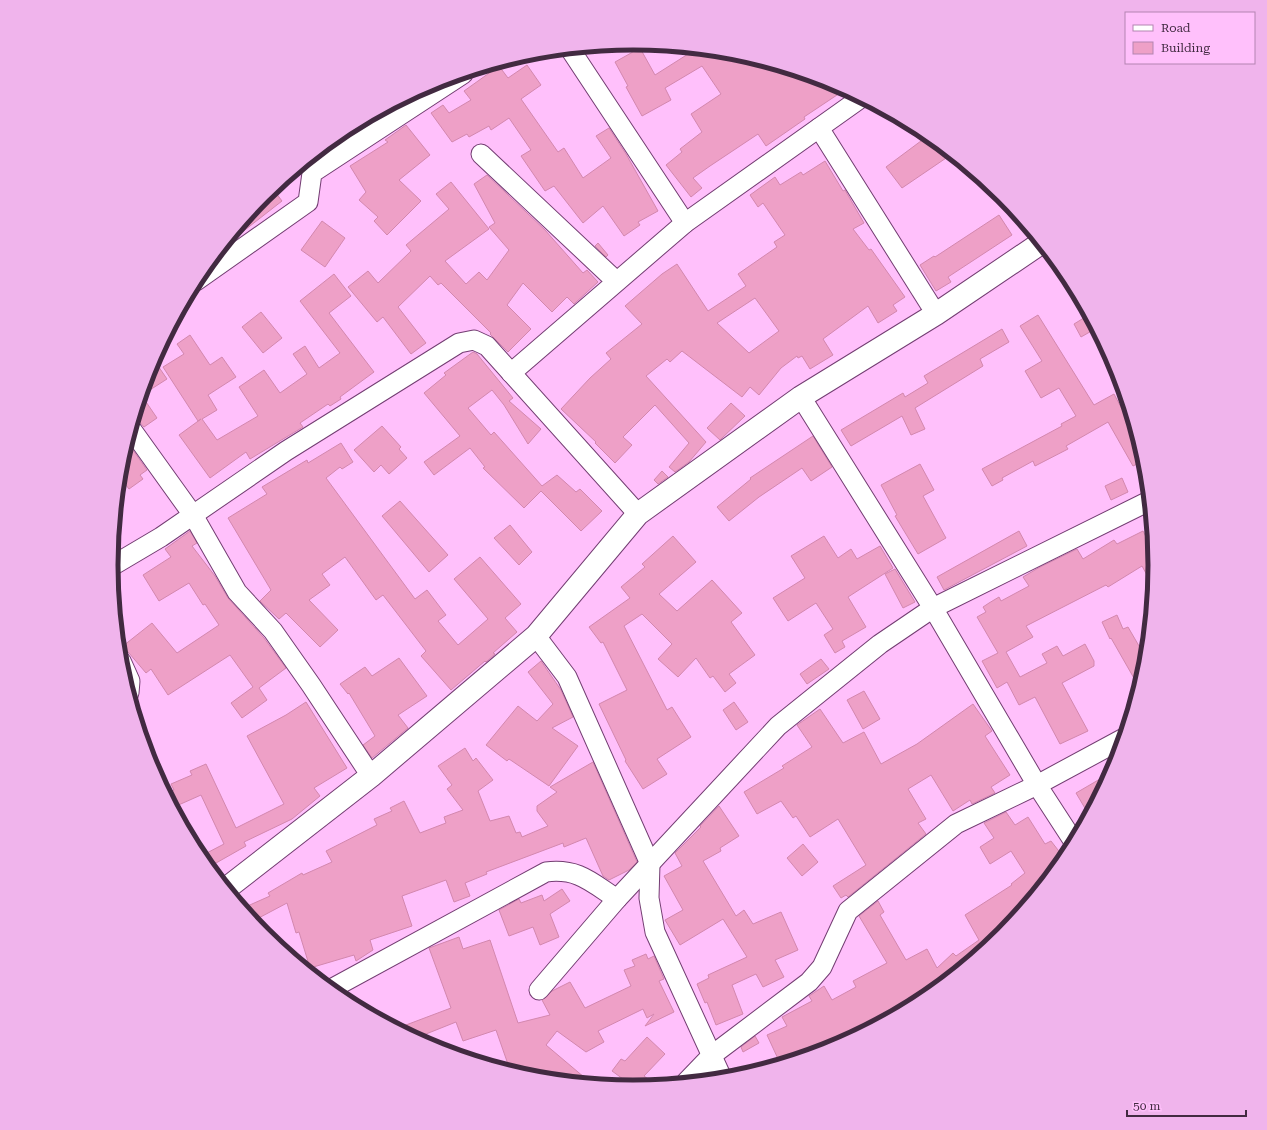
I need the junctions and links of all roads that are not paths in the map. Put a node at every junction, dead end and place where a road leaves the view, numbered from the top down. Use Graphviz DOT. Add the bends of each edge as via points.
graph roads {
  1 [pos="573,53"];
  2 [pos="446,85"];
  3 [pos="857,101"];
  4 [pos="819,128"];
  5 [pos="481,154"];
  6 [pos="685,223"];
  7 [pos="1037,245"];
  8 [pos="211,270"];
  9 [pos="616,281"];
  10 [pos="936,314"];
  11 [pos="511,373"];
  12 [pos="801,397"];
  13 [pos="135,435"];
  14 [pos="1144,503"];
  15 [pos="638,514"];
  16 [pos="193,515"];
  17 [pos="118,562"];
  18 [pos="933,608"];
  19 [pos="536,636"];
  20 [pos="1117,742"];
  21 [pos="371,776"];
  22 [pos="1037,785"];
  23 [pos="1071,837"];
  24 [pos="650,864"];
  25 [pos="230,885"];
  26 [pos="616,900"];
  27 [pos="337,986"];
  28 [pos="539,990"];
  29 [pos="711,1056"];
  30 [pos="719,1073"];
  31 [pos="691,1077"];
  1 -- 6 [label="street"];
  2 -- 8 [label="street" via="312,173 308,202"];
  3 -- 4 [label="street"];
  4 -- 6 [label="street"];
  4 -- 10 [label="street"];
  5 -- 9 [label="street"];
  6 -- 9 [label="street"];
  7 -- 10 [label="street"];
  9 -- 11 [label="street"];
  10 -- 12 [label="street"];
  11 -- 15 [label="street"];
  11 -- 16 [label="street" via="481,342 474,340 459,343 286,451"];
  12 -- 15 [label="street"];
  12 -- 18 [label="street"];
  13 -- 16 [label="street"];
  14 -- 18 [label="street"];
  15 -- 19 [label="street"];
  16 -- 17 [label="street"];
  16 -- 21 [label="street" via="237,592 273,631"];
  18 -- 22 [label="street"];
  18 -- 24 [label="street" via="880,644 778,726"];
  19 -- 21 [label="street"];
  19 -- 24 [label="street" via="567,677"];
  20 -- 22 [label="street"];
  21 -- 25 [label="street"];
  22 -- 23 [label="street"];
  22 -- 29 [label="street" via="956,824 848,911 822,967 809,982"];
  24 -- 26 [label="street"];
  24 -- 29 [label="street" via="649,898 655,932"];
  26 -- 27 [label="street" via="573,873 562,870 546,872"];
  26 -- 28 [label="street"];
  29 -- 30 [label="street"];
  29 -- 31 [label="street"];
}
